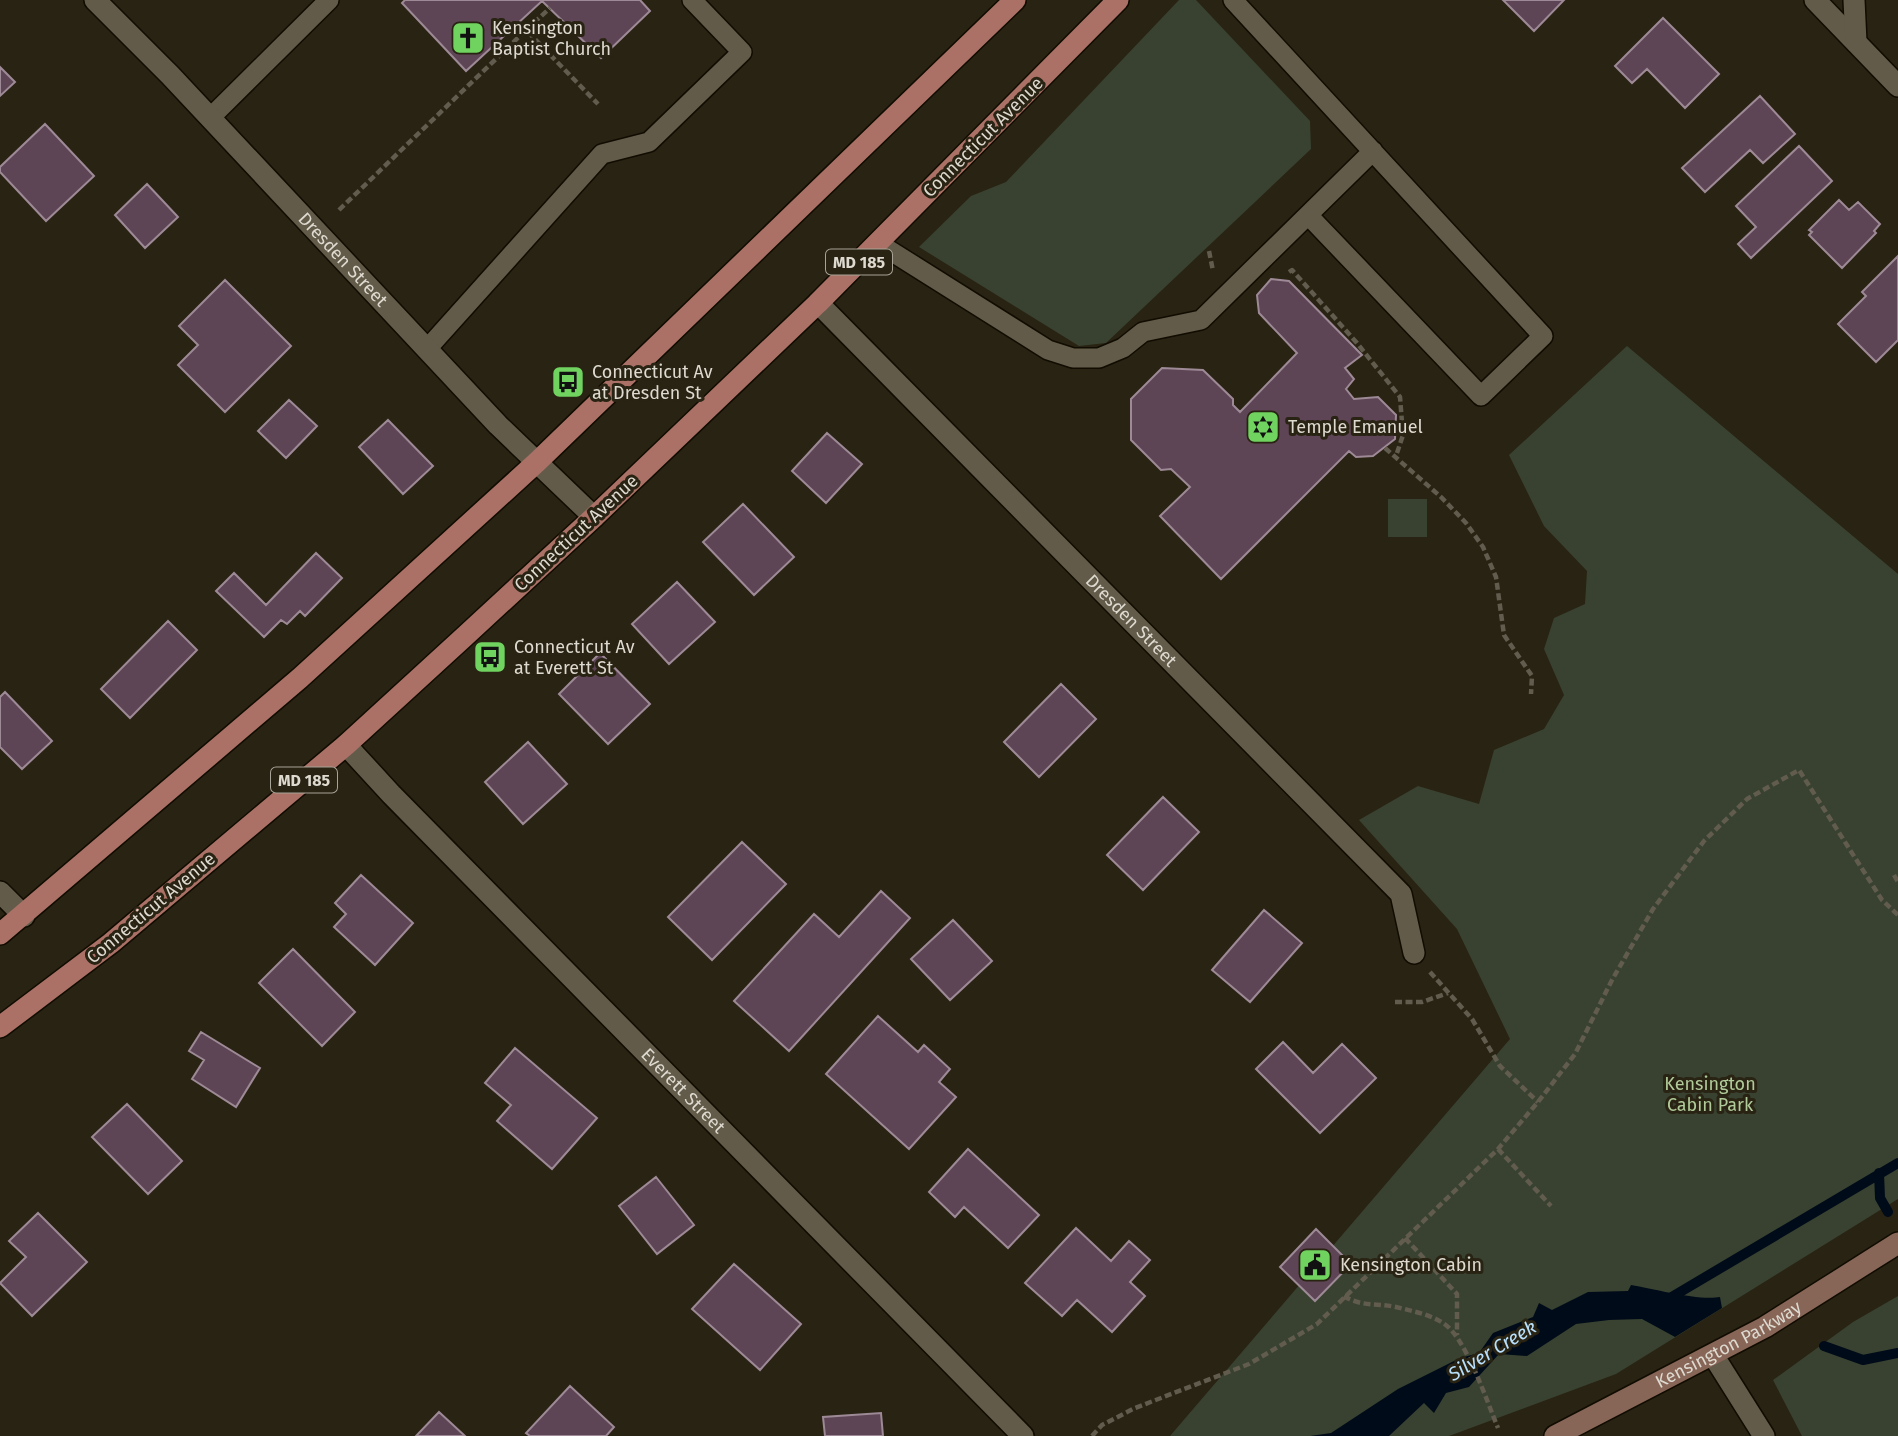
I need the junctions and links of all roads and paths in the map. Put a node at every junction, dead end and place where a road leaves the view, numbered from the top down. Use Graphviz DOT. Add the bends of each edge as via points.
graph roads {
  1 [pos="95,0"];
  2 [pos="329,0"];
  3 [pos="692,0"];
  4 [pos="1015,0"];
  5 [pos="1118,0"];
  6 [pos="1233,0"];
  7 [pos="1815,0"];
  8 [pos="1854,0"];
  9 [pos="550,8"];
  10 [pos="526,30"];
  11 [pos="1856,42"];
  12 [pos="1898,86"];
  13 [pos="598,104"];
  14 [pos="210,118"];
  15 [pos="1373,151"];
  16 [pos="339,210"];
  17 [pos="1308,215"];
  18 [pos="878,243"];
  19 [pos="1209,251"];
  20 [pos="1214,275"];
  21 [pos="1286,275"];
  22 [pos="818,303"];
  23 [pos="427,349"];
  24 [pos="1385,448"];
  25 [pos="1396,456"];
  26 [pos="537,461"];
  27 [pos="594,517"];
  28 [pos="1531,694"];
  29 [pos="346,744"];
  30 [pos="1894,875"];
  31 [pos="1898,882"];
  32 [pos="0,892"];
  33 [pos="1898,915"];
  34 [pos="24,916"];
  35 [pos="0,934"];
  36 [pos="1414,953"];
  37 [pos="1448,993"];
  38 [pos="1395,1002"];
  39 [pos="0,1027"];
  40 [pos="1538,1102"];
  41 [pos="1498,1149"];
  42 [pos="1551,1206"];
  43 [pos="1405,1238"];
  44 [pos="1898,1243"];
  45 [pos="1344,1296"];
  46 [pos="1457,1335"];
  47 [pos="1713,1355"];
  48 [pos="1498,1428"];
  49 [pos="1023,1436"];
  50 [pos="1092,1436"];
  51 [pos="1555,1436"];
  52 [pos="1764,1436"];
  1 -- 14 [label="street, Dresden Street"];
  2 -- 14 [label="lane"];
  3 -- 23 [label="lane" via="742,52 649,142 602,154"];
  4 -- 26 [label="main road"];
  5 -- 18 [label="main road, Connecticut Avenue / MD 185"];
  6 -- 15 [label="lane"];
  7 -- 11 [label="street"];
  8 -- 11 [label="street"];
  9 -- 10 [label="path"];
  10 -- 13 [label="path"];
  10 -- 16 [label="path"];
  11 -- 12 [label="street"];
  14 -- 23 [label="street, Dresden Street"];
  15 -- 17 [label="lane"];
  15 -- 17 [label="lane" via="1543,336 1480,396"];
  17 -- 18 [label="lane" via="1201,320 1143,332 1123,348 1099,358 1073,358 1048,350"];
  18 -- 22 [label="main road, Connecticut Avenue / MD 185"];
  19 -- 20 [label="path"];
  21 -- 25 [label="path" via="1292,270 1311,290 1400,397 1403,435"];
  22 -- 27 [label="main road, Connecticut Avenue / MD 185"];
  22 -- 36 [label="street, Dresden Street" via="1401,894"];
  23 -- 26 [label="street, Dresden Street"];
  24 -- 25 [label="path"];
  25 -- 28 [label="path" via="1466,523 1483,547 1496,577 1504,635 1532,676"];
  26 -- 27 [label="street, Dresden Street"];
  26 -- 34 [label="main road" via="300,678"];
  27 -- 29 [label="main road, Connecticut Avenue / MD 185"];
  29 -- 39 [label="main road, Connecticut Avenue / MD 185" via="111,943"];
  29 -- 49 [label="street, Everett Street"];
  30 -- 31 [label="path"];
  32 -- 34 [label="street"];
  33 -- 40 [label="path" via="1882,900 1799,770 1747,799 1704,841 1653,909 1575,1054"];
  34 -- 35 [label="main road"];
  36 -- 37 [label="path"];
  37 -- 38 [label="path" via="1422,1002"];
  37 -- 40 [label="path" via="1472,1019 1500,1066"];
  40 -- 41 [label="path"];
  41 -- 42 [label="path"];
  41 -- 43 [label="path"];
  43 -- 45 [label="path"];
  43 -- 46 [label="path" via="1457,1294"];
  44 -- 47 [label="street, Kensington Parkway"];
  45 -- 46 [label="path" via="1356,1303 1421,1312"];
  45 -- 50 [label="path" via="1317,1324 1249,1364 1135,1408 1102,1425"];
  46 -- 48 [label="path"];
  47 -- 51 [label="street, Kensington Parkway"];
  47 -- 52 [label="street"];
}
